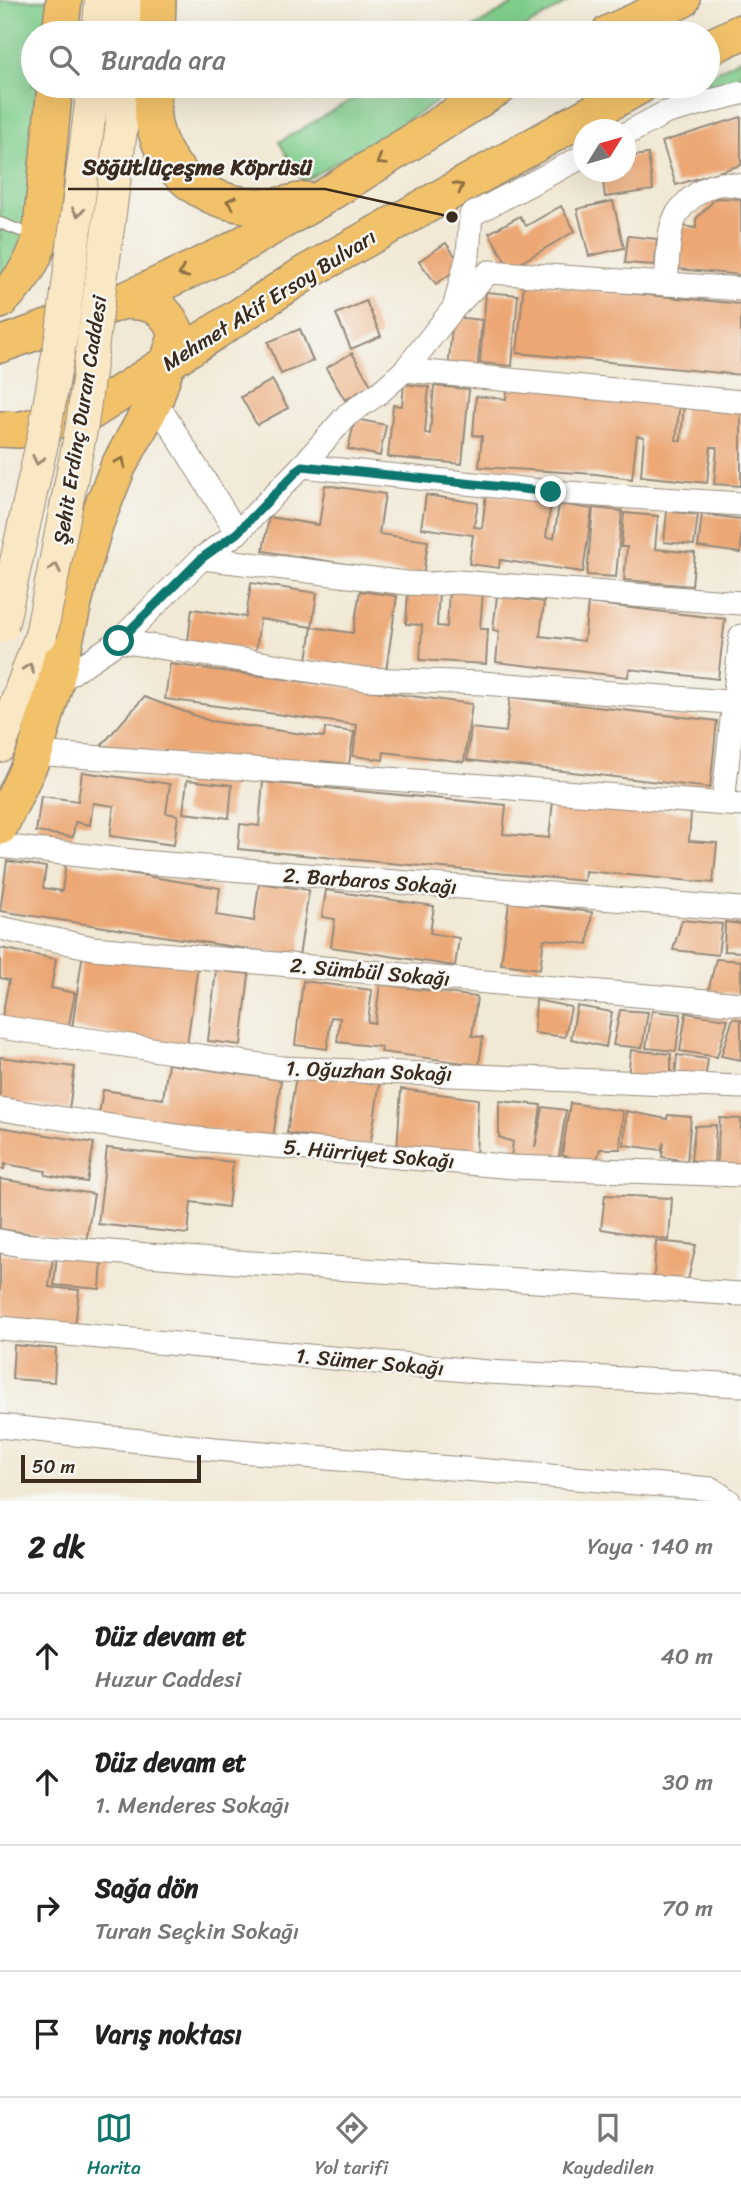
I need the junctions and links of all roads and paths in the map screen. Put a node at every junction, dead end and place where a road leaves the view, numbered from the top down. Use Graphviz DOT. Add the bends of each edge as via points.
graph roads {
  1 [pos="64,0"];
  2 [pos="101,0"];
  3 [pos="128,0"];
  4 [pos="159,0"];
  5 [pos="682,0"];
  6 [pos="61,21"];
  7 [pos="99,21"];
  8 [pos="127,21"];
  9 [pos="158,21"];
  10 [pos="636,21"];
  11 [pos="741,32"];
  12 [pos="720,42"];
  13 [pos="741,93"];
  14 [pos="54,98"];
  15 [pos="92,98"];
  16 [pos="122,98"];
  17 [pos="154,98"];
  18 [pos="482,98"];
  19 [pos="619,98"];
  20 [pos="636,128"];
  21 [pos="573,161"];
  22 [pos="741,186"];
  23 [pos="322,198"];
  24 [pos="0,223"];
  25 [pos="20,230"];
  26 [pos="666,284"];
  27 [pos="741,289"];
  28 [pos="0,301"];
  29 [pos="123,301"];
  30 [pos="454,308"];
  31 [pos="0,345"];
  32 [pos="170,360"];
  33 [pos="405,370"];
  34 [pos="155,400"];
  35 [pos="741,402"];
  36 [pos="0,429"];
  37 [pos="302,466"];
  38 [pos="741,504"];
  39 [pos="237,533"];
  40 [pos="202,558"];
  41 [pos="741,603"];
  42 [pos="1,629"];
  43 [pos="741,636"];
  44 [pos="119,641"];
  45 [pos="55,684"];
  46 [pos="737,702"];
  47 [pos="0,746"];
  48 [pos="34,753"];
  49 [pos="732,804"];
  50 [pos="0,827"];
  51 [pos="0,846"];
  52 [pos="741,909"];
  53 [pos="0,928"];
  54 [pos="741,1004"];
  55 [pos="0,1027"];
  56 [pos="741,1087"];
  57 [pos="0,1109"];
  58 [pos="741,1175"];
  59 [pos="0,1241"];
  60 [pos="741,1294"];
  61 [pos="0,1328"];
  62 [pos="741,1385"];
  63 [pos="0,1426"];
  64 [pos="729,1501"];
  1 -- 6 [label="main road"];
  2 -- 7 [label="main road"];
  3 -- 8 [label="main road"];
  4 -- 9 [label="main road"];
  5 -- 10 [label="main road"];
  11 -- 12 [label="main road"];
  13 -- 20 [label="street" via="665,113"];
  14 -- 28 [label="main road" via="38,245 27,272"];
  15 -- 42 [label="main road, Şehit Erdinç Duran Caddesi, one-way, bridge" via="62,332"];
  47 -- 16 [label="main road, Şehit Erdinç Duran Caddesi, one-way, bridge" via="41,635 82,425"];
  23 -- 17 [label="main road, one-way" via="268,206 213,198 193,186 161,147 153,121"];
  18 -- 23 [label="main road, one-way"];
  32 -- 19 [label="main road, Mehmet Akif Ersoy Bulvarı, one-way" via="309,271"];
  21 -- 30 [label="street" via="471,215 468,255"];
  22 -- 26 [label="street" via="708,188 680,210 673,223"];
  23 -- 29 [label="main road, one-way" via="231,251"];
  24 -- 25 [label="lane"];
  26 -- 27 [label="street"];
  26 -- 30 [label="street" via="489,272"];
  29 -- 31 [label="main road"];
  29 -- 32 [label="main road" via="148,302 169,315 177,334"];
  30 -- 33 [label="street"];
  32 -- 34 [label="main road"];
  32 -- 36 [label="main road, Mehmet Akif Ersoy Bulvarı" via="92,412 18,430"];
  33 -- 35 [label="street"];
  33 -- 37 [label="street" via="347,415"];
  34 -- 39 [label="street"];
  45 -- 34 [label="main road, one-way" via="96,524 118,467"];
  37 -- 38 [label="street" via="551,492"];
  37 -- 39 [label="street"];
  39 -- 40 [label="street"];
  40 -- 41 [label="street" via="406,583 458,582"];
  40 -- 44 [label="street"];
  43 -- 46 [label="street"];
  44 -- 45 [label="street"];
  44 -- 46 [label="street" via="365,679"];
  45 -- 48 [label="main road"];
  46 -- 49 [label="street"];
  48 -- 49 [label="street"];
  48 -- 50 [label="main road"];
  51 -- 52 [label="street, 2. Barbaros Sokağı" via="182,866"];
  53 -- 54 [label="street, 2. Sümbül Sokağı" via="93,948"];
  55 -- 56 [label="street, 1. Oğuzhan Sokağı" via="282,1068"];
  57 -- 58 [label="street, 5. Hürriyet Sokağı" via="197,1139 513,1167"];
  59 -- 60 [label="street" via="236,1262"];
  61 -- 62 [label="street, 1. Sümer Sokağı" via="488,1372"];
  63 -- 64 [label="street" via="215,1449 712,1489"];
}
